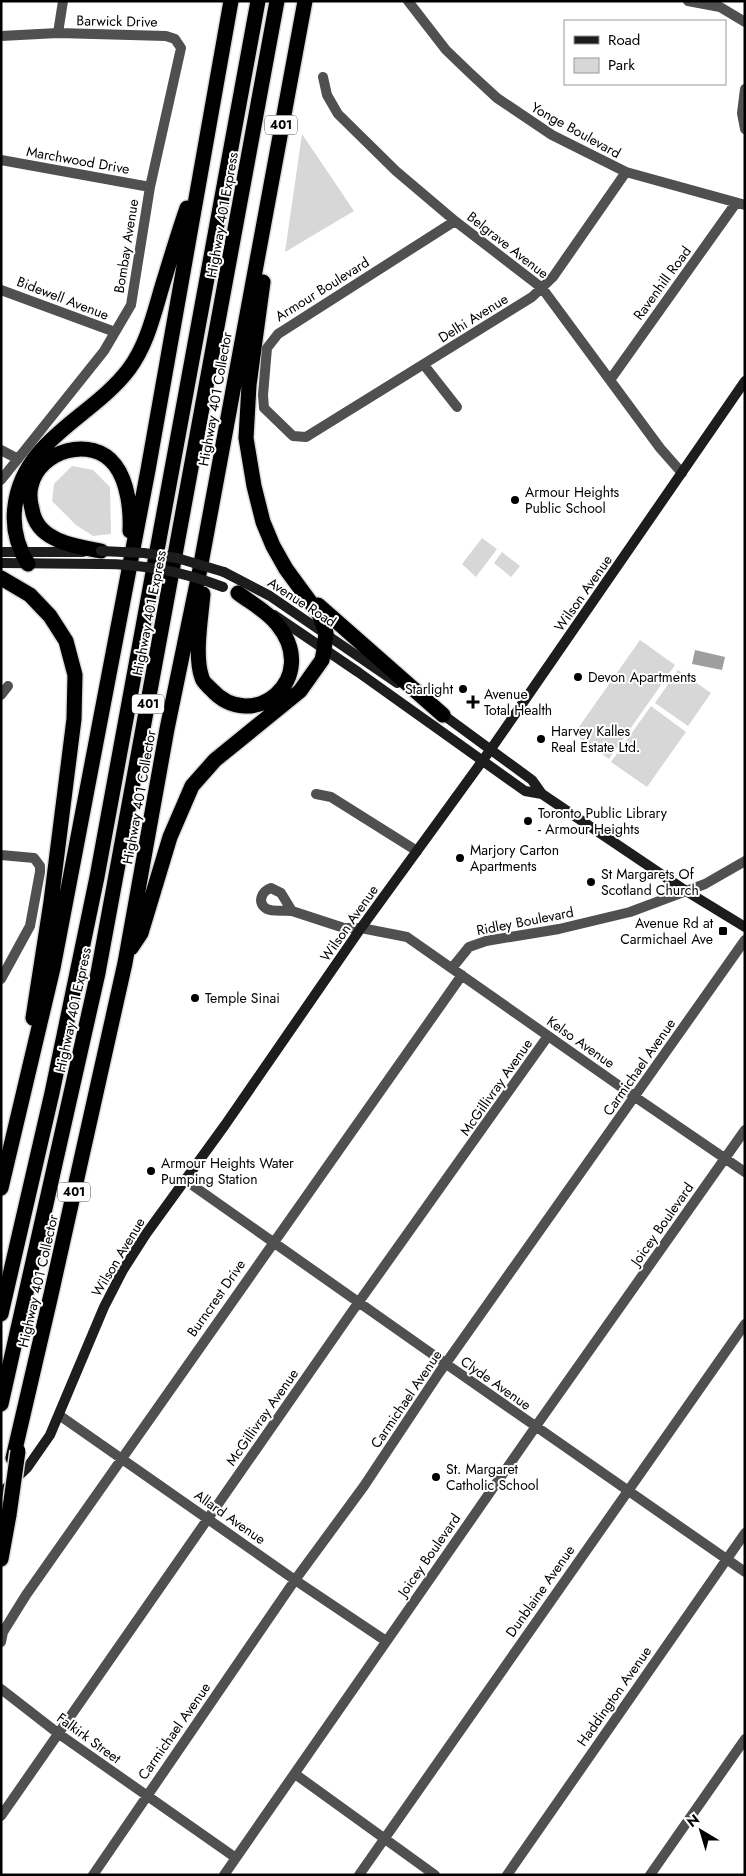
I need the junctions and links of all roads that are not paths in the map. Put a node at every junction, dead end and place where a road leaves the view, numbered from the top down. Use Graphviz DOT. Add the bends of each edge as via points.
graph roads {
  1 [pos="63,1"];
  2 [pos="231,1"];
  3 [pos="258,1"];
  4 [pos="277,1"];
  5 [pos="305,1"];
  6 [pos="408,1"];
  7 [pos="688,1"];
  8 [pos="745,22"];
  9 [pos="58,33"];
  10 [pos="1,36"];
  11 [pos="175,39"];
  12 [pos="323,77"];
  13 [pos="745,89"];
  14 [pos="745,129"];
  15 [pos="1,160"];
  16 [pos="626,172"];
  17 [pos="200,177"];
  18 [pos="150,187"];
  19 [pos="741,204"];
  20 [pos="455,221"];
  21 [pos="260,250"];
  22 [pos="542,288"];
  23 [pos="1,290"];
  24 [pos="115,332"];
  25 [pos="424,364"];
  26 [pos="610,380"];
  27 [pos="745,381"];
  28 [pos="457,407"];
  29 [pos="293,436"];
  30 [pos="1,450"];
  31 [pos="18,459"];
  32 [pos="682,473"];
  33 [pos="1,480"];
  34 [pos="1,552"];
  35 [pos="24,558"];
  36 [pos="101,558"];
  37 [pos="1,563"];
  38 [pos="200,568"];
  39 [pos="128,572"];
  40 [pos="1,578"];
  41 [pos="304,592"];
  42 [pos="238,593"];
  43 [pos="326,634"];
  44 [pos="324,650"];
  45 [pos="8,686"];
  46 [pos="1,695"];
  47 [pos="443,715"];
  48 [pos="491,749"];
  49 [pos="482,761"];
  50 [pos="316,794"];
  51 [pos="542,794"];
  52 [pos="417,851"];
  53 [pos="1,855"];
  54 [pos="745,861"];
  55 [pos="686,892"];
  56 [pos="292,911"];
  57 [pos="745,927"];
  58 [pos="361,928"];
  59 [pos="745,940"];
  60 [pos="126,956"];
  61 [pos="452,968"];
  62 [pos="462,975"];
  63 [pos="1,979"];
  64 [pos="548,1036"];
  65 [pos="31,1065"];
  66 [pos="635,1096"];
  67 [pos="745,1130"];
  68 [pos="726,1158"];
  69 [pos="745,1172"];
  70 [pos="185,1180"];
  71 [pos="1,1188"];
  72 [pos="272,1242"];
  73 [pos="359,1303"];
  74 [pos="1,1314"];
  75 [pos="745,1324"];
  76 [pos="446,1364"];
  77 [pos="1,1404"];
  78 [pos="59,1415"];
  79 [pos="535,1427"];
  80 [pos="121,1457"];
  81 [pos="628,1490"];
  82 [pos="1,1493"];
  83 [pos="5,1511"];
  84 [pos="208,1518"];
  85 [pos="745,1533"];
  86 [pos="727,1558"];
  87 [pos="1,1559"];
  88 [pos="745,1572"];
  89 [pos="296,1580"];
  90 [pos="386,1641"];
  91 [pos="1,1642"];
  92 [pos="1,1689"];
  93 [pos="59,1734"];
  94 [pos="745,1739"];
  95 [pos="296,1774"];
  96 [pos="146,1795"];
  97 [pos="1,1816"];
  98 [pos="384,1839"];
  99 [pos="236,1858"];
  100 [pos="93,1875"];
  101 [pos="224,1875"];
  102 [pos="359,1875"];
  103 [pos="435,1875"];
  104 [pos="506,1875"];
  105 [pos="650,1875"];
  1 -- 9 [label="street"];
  2 -- 17 [label="highway"];
  3 -- 74 [label="highway, Highway 401 Express / 401" via="97,877"];
  4 -- 77 [label="highway, Highway 401 Express / 401" via="98,973"];
  5 -- 21 [label="highway, Highway 401 Collector / 401"];
  6 -- 16 [label="street, Yonge Boulevard" via="446,50 498,98 552,135"];
  7 -- 8 [label="street" via="720,7"];
  9 -- 10 [label="street, Barwick Drive"];
  9 -- 11 [label="street, Barwick Drive" via="166,36"];
  11 -- 18 [label="street, Bombay Avenue" via="181,48"];
  12 -- 20 [label="street, Belgrave Avenue" via="327,95 338,114 396,171"];
  13 -- 14 [label="street" via="742,113"];
  15 -- 18 [label="street, Marchwood Drive"];
  16 -- 19 [label="street, Yonge Boulevard"];
  16 -- 22 [label="street, Delhi Avenue"];
  17 -- 35 [label="highway" via="193,189 148,336 129,369 44,446 22,478 16,492 14,516"];
  17 -- 39 [label="highway"];
  18 -- 24 [label="street, Bombay Avenue" via="131,304"];
  19 -- 26 [label="street, Ravenhill Road"];
  20 -- 22 [label="street, Belgrave Avenue"];
  20 -- 29 [label="street, Armour Boulevard" via="278,334 267,348 264,408"];
  21 -- 38 [label="highway, Highway 401 Collector / 401"];
  21 -- 41 [label="highway" via="264,276 248,385 246,438 254,486 272,546"];
  22 -- 25 [label="street, Delhi Avenue"];
  22 -- 26 [label="street, Belgrave Avenue"];
  23 -- 24 [label="street, Bidewell Avenue"];
  24 -- 31 [label="street, Bombay Avenue" via="104,351"];
  25 -- 28 [label="street"];
  25 -- 29 [label="street, Delhi Avenue" via="306,437"];
  26 -- 32 [label="street, Belgrave Avenue"];
  27 -- 32 [label="main road, Wilson Avenue"];
  30 -- 31 [label="street"];
  31 -- 33 [label="street, Bombay Avenue"];
  32 -- 48 [label="main road, Wilson Avenue"];
  34 -- 35 [label="main road, Avenue Road"];
  35 -- 36 [label="main road, Avenue Road" via="49,554"];
  35 -- 37 [label="main road, Avenue Road"];
  36 -- 39 [label="highway" via="52,538 34,517 31,486 48,460 64,451 84,449 103,455 115,464 123,479 130,523"];
  36 -- 42 [label="main road, Avenue Road, bridge" via="188,574"];
  36 -- 43 [label="main road, Avenue Road, bridge" via="144,553 177,558 224,572 270,596"];
  38 -- 42 [label="highway" via="204,589 198,657 202,679 214,693 230,703 258,705 284,686 291,672 290,644 277,623"];
  38 -- 60 [label="highway, Highway 401 Collector / 401"];
  39 -- 65 [label="highway" via="53,968"];
  40 -- 65 [label="highway" via="30,596 50,616 66,641 75,675 74,719 33,1013"];
  41 -- 43 [label="highway" via="319,614"];
  41 -- 47 [label="highway"];
  42 -- 44 [label="main road, Avenue Road"];
  43 -- 44 [label="highway"];
  43 -- 47 [label="main road, Avenue Road"];
  44 -- 49 [label="main road, Avenue Road"];
  44 -- 60 [label="highway" via="322,660 300,690 215,760 192,786 170,837 141,933"];
  45 -- 46 [label="street"];
  47 -- 48 [label="main road, Avenue Road"];
  48 -- 49 [label="main road, Wilson Avenue"];
  48 -- 51 [label="main road, Avenue Road" via="532,780"];
  49 -- 51 [label="main road, Avenue Road" via="525,791"];
  49 -- 52 [label="main road, Wilson Avenue"];
  50 -- 52 [label="street" via="331,797"];
  51 -- 55 [label="main road, Avenue Road"];
  52 -- 58 [label="main road, Wilson Avenue"];
  53 -- 63 [label="street" via="34,858 40,866 30,926"];
  54 -- 55 [label="street, Ridley Boulevard"];
  55 -- 57 [label="main road, Avenue Road"];
  55 -- 61 [label="street, Ridley Boulevard" via="608,918 486,940 469,947"];
  56 -- 58 [label="street" via="344,928"];
  58 -- 61 [label="street" via="407,937"];
  58 -- 70 [label="main road, Wilson Avenue"];
  59 -- 66 [label="street, Carmichael Avenue"];
  60 -- 83 [label="highway, Highway 401 Collector / 401"];
  61 -- 62 [label="street, Kelso Avenue"];
  62 -- 64 [label="street, Kelso Avenue"];
  62 -- 72 [label="street, Burncrest Drive"];
  64 -- 66 [label="street, Kelso Avenue"];
  64 -- 73 [label="street, McGillivray Avenue"];
  65 -- 71 [label="highway"];
  66 -- 68 [label="street, Kelso Avenue"];
  66 -- 76 [label="street, Carmichael Avenue"];
  67 -- 68 [label="street, Joicey Boulevard"];
  68 -- 69 [label="street, Kelso Avenue"];
  68 -- 79 [label="street, Joicey Boulevard"];
  70 -- 72 [label="street, Clyde Avenue"];
  70 -- 78 [label="main road, Wilson Avenue" via="123,1270"];
  72 -- 73 [label="street, Clyde Avenue"];
  72 -- 80 [label="street, Burncrest Drive"];
  73 -- 76 [label="street, Clyde Avenue"];
  73 -- 84 [label="street, McGillivray Avenue"];
  75 -- 81 [label="street, Dunblaine Avenue"];
  76 -- 79 [label="street, Clyde Avenue"];
  76 -- 89 [label="street, Carmichael Avenue"];
  78 -- 80 [label="street, Allard Avenue"];
  78 -- 82 [label="main road, Wilson Avenue" via="50,1435 27,1468"];
  79 -- 81 [label="street, Clyde Avenue"];
  79 -- 90 [label="street, Joicey Boulevard"];
  80 -- 84 [label="street, Allard Avenue"];
  80 -- 91 [label="street, Burncrest Drive" via="26,1595 3,1632"];
  81 -- 86 [label="street, Clyde Avenue"];
  81 -- 98 [label="street, Dunblaine Avenue"];
  83 -- 87 [label="highway, Highway 401 Collector"];
  84 -- 89 [label="street, Allard Avenue"];
  84 -- 93 [label="street, McGillivray Avenue"];
  85 -- 86 [label="street, Haddington Avenue"];
  86 -- 88 [label="street, Clyde Avenue"];
  86 -- 104 [label="street, Haddington Avenue"];
  89 -- 90 [label="street, Allard Avenue"];
  89 -- 96 [label="street, Carmichael Avenue"];
  90 -- 95 [label="street, Joicey Boulevard"];
  92 -- 93 [label="street, Falkirk Street"];
  93 -- 96 [label="street, Falkirk Street"];
  93 -- 97 [label="street, McGillivray Avenue"];
  94 -- 105 [label="street"];
  95 -- 98 [label="street"];
  95 -- 99 [label="street, Joicey Boulevard"];
  96 -- 99 [label="street, Falkirk Street"];
  96 -- 100 [label="street, Carmichael Avenue"];
  98 -- 102 [label="street, Dunblaine Avenue"];
  98 -- 103 [label="street"];
  99 -- 101 [label="street, Joicey Boulevard"];
}
